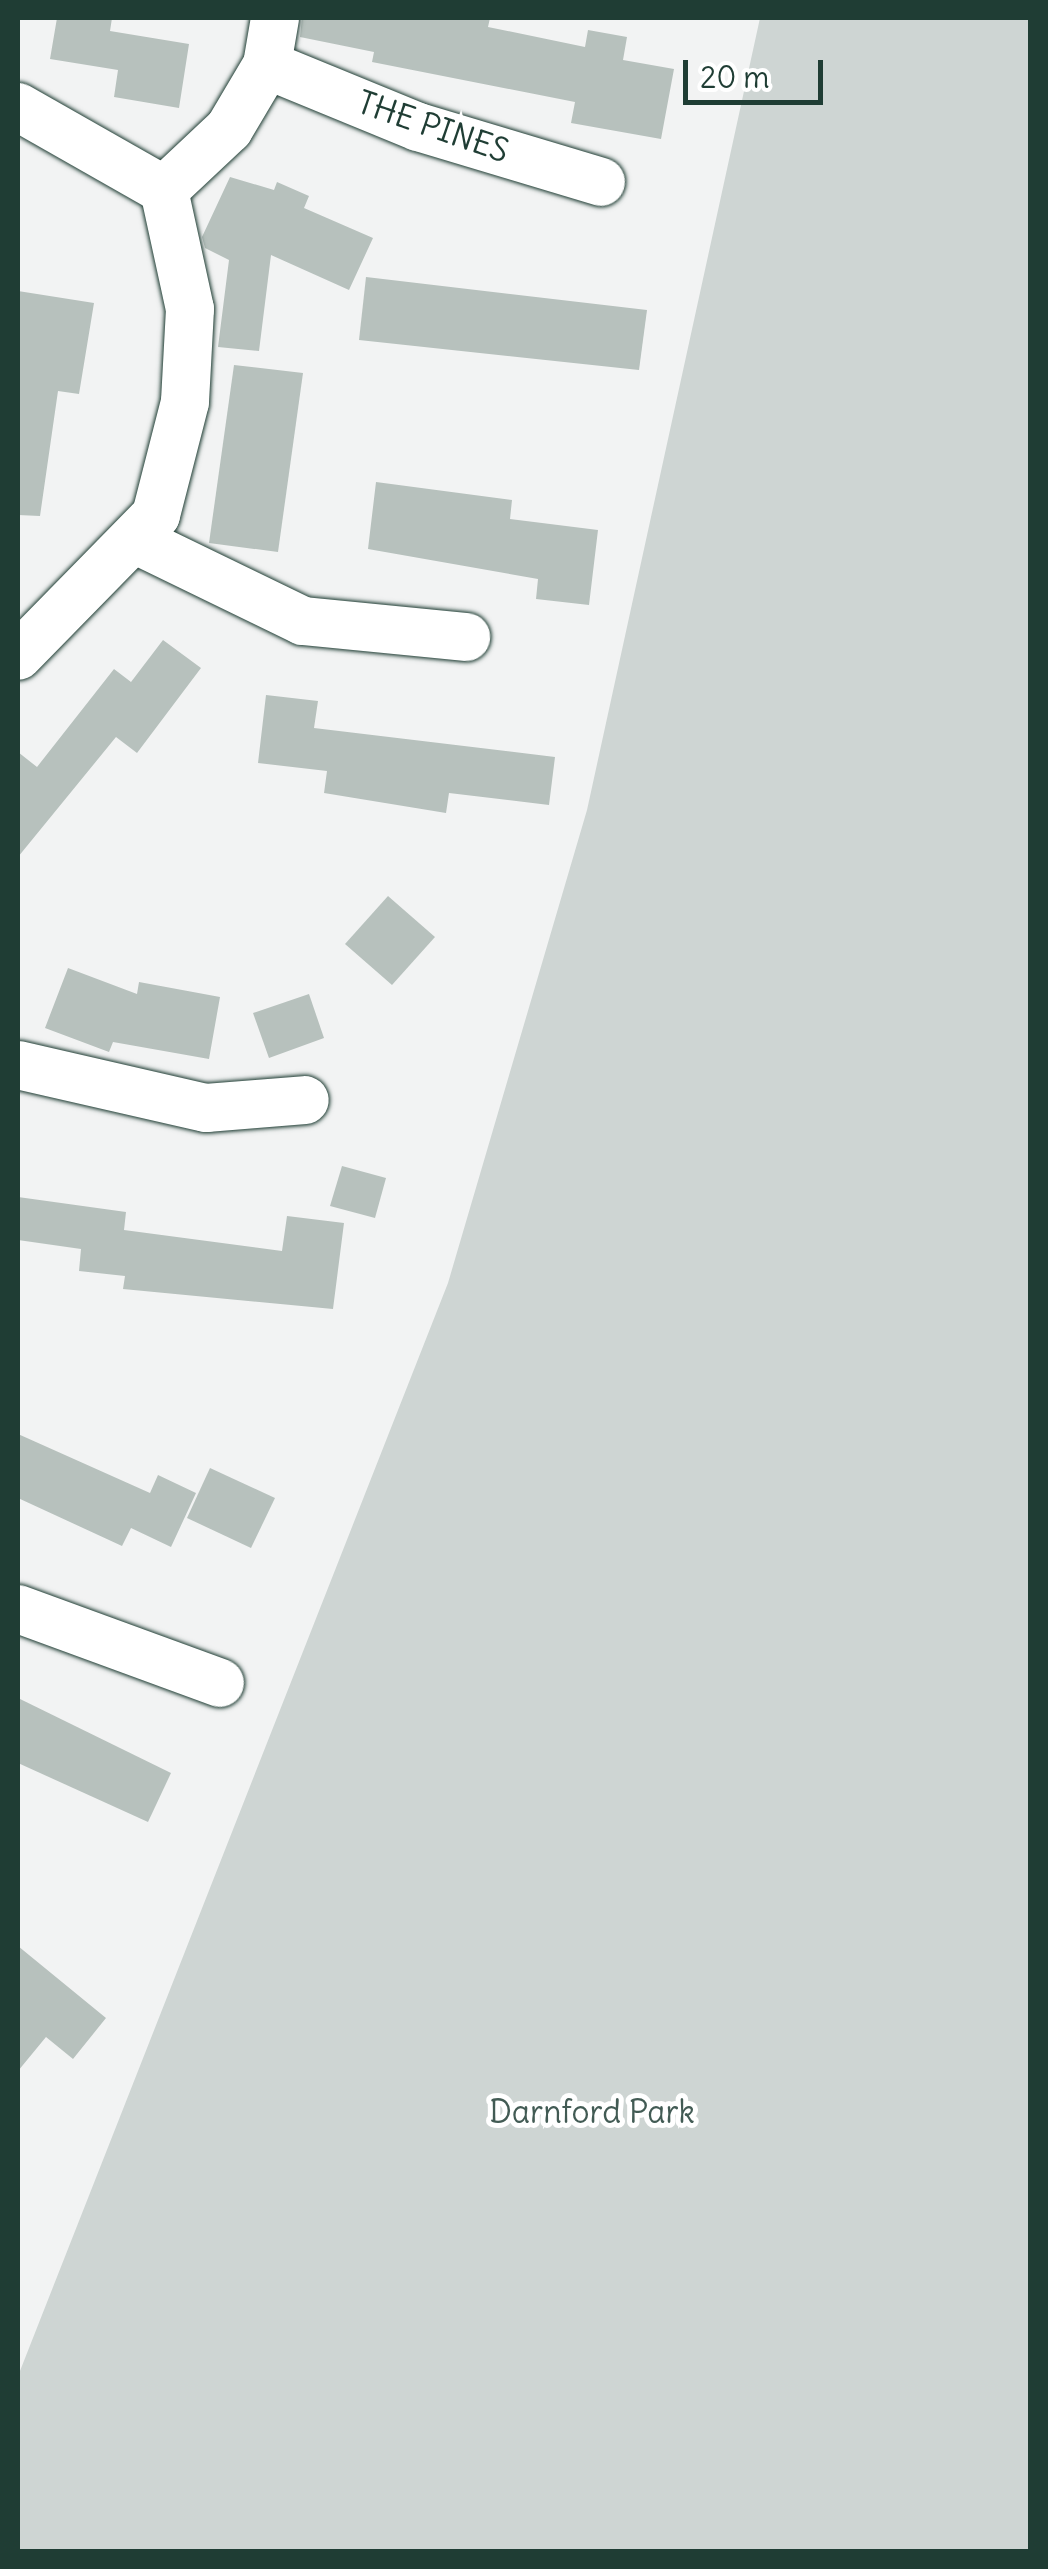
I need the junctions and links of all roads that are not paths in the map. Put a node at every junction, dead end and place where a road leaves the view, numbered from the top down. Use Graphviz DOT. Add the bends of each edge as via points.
graph roads {
  1 [pos="275,18"];
  2 [pos="267,64"];
  3 [pos="18,107"];
  4 [pos="601,182"];
  5 [pos="164,190"];
  6 [pos="134,538"];
  7 [pos="466,637"];
  8 [pos="18,656"];
  9 [pos="18,1065"];
  10 [pos="306,1100"];
  11 [pos="18,1609"];
  12 [pos="220,1682"];
  1 -- 2 [label="street"];
  2 -- 4 [label="street, THE PINES" via="418,126"];
  2 -- 5 [label="street" via="229,129"];
  3 -- 5 [label="street"];
  5 -- 6 [label="street" via="190,309 185,402 156,516"];
  6 -- 7 [label="street" via="303,621"];
  6 -- 8 [label="street"];
  9 -- 10 [label="street" via="206,1108"];
  11 -- 12 [label="street"];
}
